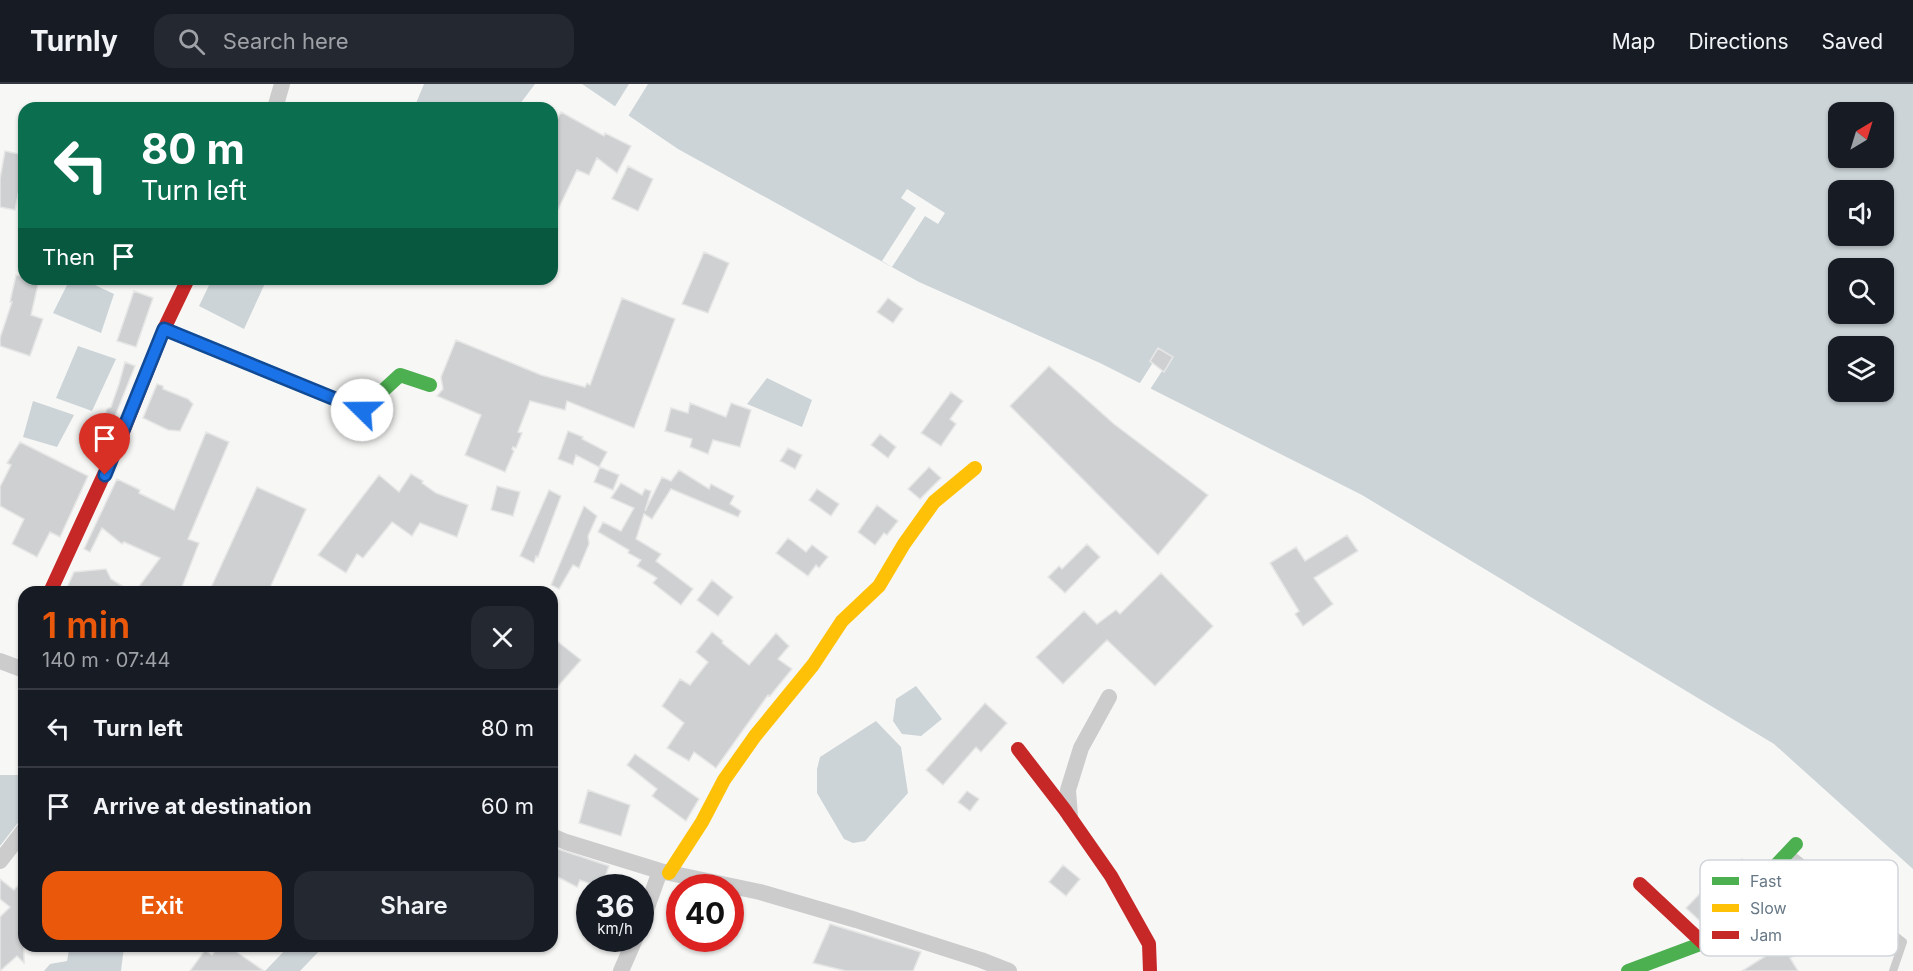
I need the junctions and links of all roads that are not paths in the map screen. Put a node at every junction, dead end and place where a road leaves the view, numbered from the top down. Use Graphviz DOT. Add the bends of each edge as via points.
graph roads {
  1 [pos="282,84"];
  2 [pos="277,102"];
  3 [pos="185,285"];
  4 [pos="164,329"];
  5 [pos="430,385"];
  6 [pos="975,468"];
  7 [pos="53,586"];
  8 [pos="0,662"];
  9 [pos="18,666"];
  10 [pos="1109,698"];
  11 [pos="1018,749"];
  12 [pos="1070,817"];
  13 [pos="18,838"];
  14 [pos="558,839"];
  15 [pos="1792,848"];
  16 [pos="1781,860"];
  17 [pos="1806,860"];
  18 [pos="0,861"];
  19 [pos="664,872"];
  20 [pos="1640,884"];
  21 [pos="654,895"];
  22 [pos="1898,938"];
  23 [pos="1700,940"];
  24 [pos="1700,944"];
  25 [pos="629,952"];
  26 [pos="621,971"];
  27 [pos="1009,971"];
  28 [pos="1150,971"];
  29 [pos="1628,971"];
  30 [pos="1893,971"];
  1 -- 2 [label="street"];
  3 -- 4 [label="street"];
  4 -- 5 [label="street" via="362,410 400,375"];
  4 -- 7 [label="street" via="119,442"];
  6 -- 19 [label="street" via="934,502 879,586 842,621 813,665 755,736 724,780 702,822"];
  8 -- 9 [label="street"];
  10 -- 12 [label="street" via="1081,748 1068,790"];
  11 -- 12 [label="street"];
  12 -- 28 [label="street" via="1111,876 1149,944"];
  13 -- 18 [label="street"];
  14 -- 19 [label="street"];
  15 -- 16 [label="street"];
  15 -- 17 [label="lane"];
  19 -- 21 [label="street"];
  19 -- 27 [label="street" via="824,910"];
  20 -- 23 [label="street"];
  22 -- 30 [label="lane" via="1903,942"];
  24 -- 29 [label="street"];
  25 -- 26 [label="street"];
}
